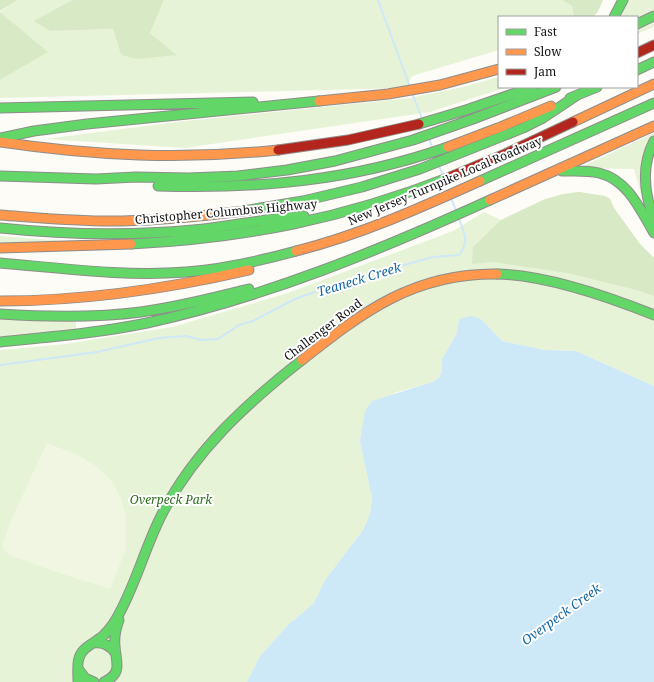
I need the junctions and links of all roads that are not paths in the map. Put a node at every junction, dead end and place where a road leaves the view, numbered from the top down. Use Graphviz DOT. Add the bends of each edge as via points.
graph roads {
  1 [pos="623,0"];
  2 [pos="615,16"];
  3 [pos="654,16"];
  4 [pos="638,24"];
  5 [pos="654,45"];
  6 [pos="638,53"];
  7 [pos="654,62"];
  8 [pos="498,69"];
  9 [pos="638,70"];
  10 [pos="654,84"];
  11 [pos="530,88"];
  12 [pos="553,88"];
  13 [pos="594,88"];
  14 [pos="576,96"];
  15 [pos="301,103"];
  16 [pos="654,103"];
  17 [pos="0,108"];
  18 [pos="654,126"];
  19 [pos="0,138"];
  20 [pos="654,141"];
  21 [pos="0,142"];
  22 [pos="555,171"];
  23 [pos="0,176"];
  24 [pos="96,179"];
  25 [pos="0,215"];
  26 [pos="335,215"];
  27 [pos="654,219"];
  28 [pos="0,228"];
  29 [pos="654,233"];
  30 [pos="0,248"];
  31 [pos="302,251"];
  32 [pos="0,263"];
  33 [pos="334,264"];
  34 [pos="0,301"];
  35 [pos="0,314"];
  36 [pos="654,315"];
  37 [pos="0,342"];
  38 [pos="121,609"];
  39 [pos="92,643"];
  40 [pos="116,654"];
  41 [pos="79,670"];
  42 [pos="78,682"];
  43 [pos="94,682"];
  44 [pos="103,682"];
  1 -- 2 [label="main road"];
  3 -- 4 [label="main road"];
  5 -- 6 [label="main road"];
  7 -- 9 [label="main road"];
  8 -- 15 [label="main road" via="420,89"];
  10 -- 26 [label="main road" via="483,163 389,199"];
  11 -- 21 [label="main road" via="431,121 372,135 270,151 205,156 140,156 91,154"];
  12 -- 24 [label="main road" via="436,133 335,161 270,172 206,178"];
  13 -- 14 [label="main road"];
  14 -- 24 [label="main road" via="425,154 348,174 272,184 222,187 136,185"];
  14 -- 25 [label="main road, Christopher Columbus Highway" via="539,120 446,160 375,183 281,206 218,215 111,221"];
  15 -- 17 [label="main road"];
  15 -- 19 [label="main road" via="87,124"];
  16 -- 31 [label="main road, New Jersey Turnpike Local Roadway" via="440,199"];
  18 -- 22 [label="main road"];
  20 -- 27 [label="main road" via="647,158 646,174 648,200"];
  22 -- 29 [label="main road" via="593,171 618,180 633,196"];
  22 -- 33 [label="main road" via="449,219"];
  23 -- 24 [label="main road"];
  26 -- 28 [label="main road, Christopher Columbus Highway" via="288,217 219,227 143,233 67,233"];
  26 -- 30 [label="main road" via="269,229 188,240 104,246"];
  31 -- 32 [label="main road, New Jersey Turnpike Local Roadway" via="227,267 164,273 112,272"];
  31 -- 34 [label="main road" via="258,267 156,290 75,300"];
  33 -- 35 [label="main road" via="235,292 144,312 77,316"];
  33 -- 37 [label="main road" via="281,286 167,318 88,333"];
  36 -- 38 [label="main road, Challenger Road" via="617,301 548,281 508,274 469,275 435,281 377,305 356,318 271,384 211,441 169,501"];
  38 -- 39 [label="main road, Challenger Road" via="110,628"];
  38 -- 40 [label="main road, Challenger Road" via="115,632"];
  39 -- 40 [label="main road" via="102,643"];
  39 -- 41 [label="main road, Challenger Road" via="81,652 78,660"];
  40 -- 44 [label="main road, Challenger Road" via="116,670 112,677"];
  41 -- 42 [label="main road, Challenger Road"];
  41 -- 43 [label="main road" via="85,678"];
}
